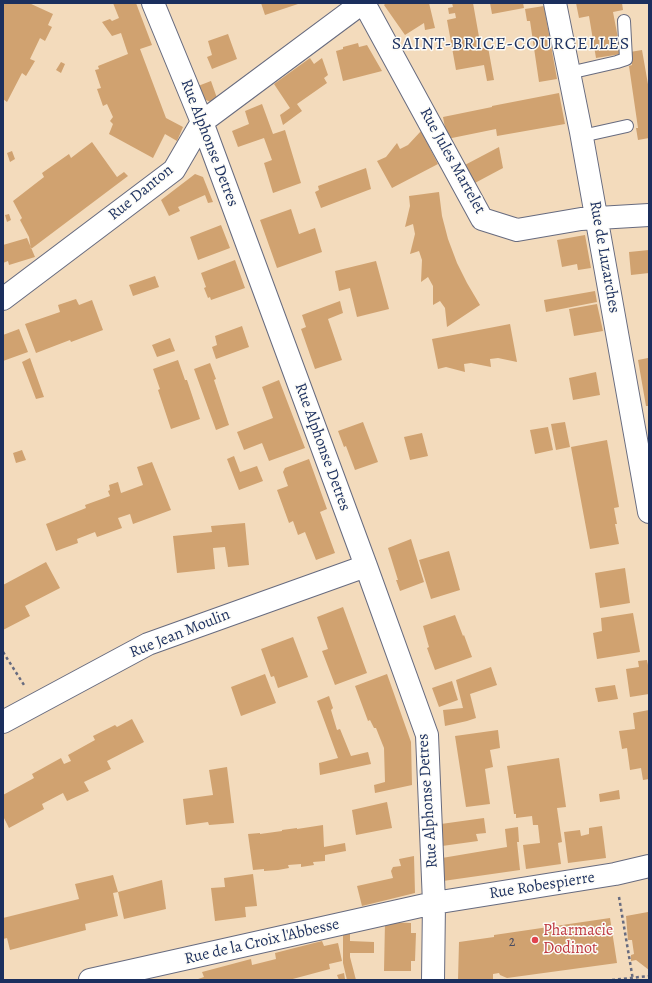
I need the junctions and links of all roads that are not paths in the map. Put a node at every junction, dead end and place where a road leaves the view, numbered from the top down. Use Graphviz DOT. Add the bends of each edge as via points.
graph roads {
  1 [pos="153,3"];
  2 [pos="363,3"];
  3 [pos="555,3"];
  4 [pos="624,21"];
  5 [pos="569,73"];
  6 [pos="202,122"];
  7 [pos="627,126"];
  8 [pos="582,134"];
  9 [pos="649,215"];
  10 [pos="596,218"];
  11 [pos="3,299"];
  12 [pos="649,512"];
  13 [pos="366,566"];
  14 [pos="3,722"];
  15 [pos="649,866"];
  16 [pos="434,903"];
  17 [pos="90,980"];
  18 [pos="433,980"];
  1 -- 6 [label="street, Rue Alphonse Detres"];
  2 -- 6 [label="street, Rue Danton"];
  2 -- 10 [label="street, Rue Jules Martelet" via="482,219 518,230"];
  3 -- 5 [label="street, Rue de Luzarches"];
  4 -- 5 [label="lane" via="626,59"];
  5 -- 8 [label="street, Rue de Luzarches"];
  6 -- 11 [label="street, Rue Danton" via="174,170"];
  6 -- 13 [label="street, Rue Alphonse Detres"];
  7 -- 8 [label="lane"];
  8 -- 10 [label="street, Rue de Luzarches"];
  9 -- 10 [label="street, Rue Jules Martelet"];
  10 -- 12 [label="street, Rue de Luzarches"];
  13 -- 14 [label="street, Rue Jean Moulin" via="148,644"];
  13 -- 16 [label="street, Rue Alphonse Detres" via="427,734"];
  15 -- 16 [label="street, Rue Robespierre" via="615,874"];
  16 -- 17 [label="street, Rue de la Croix l'Abbesse"];
  16 -- 18 [label="street, Rue Alphonse Detres"];
}
